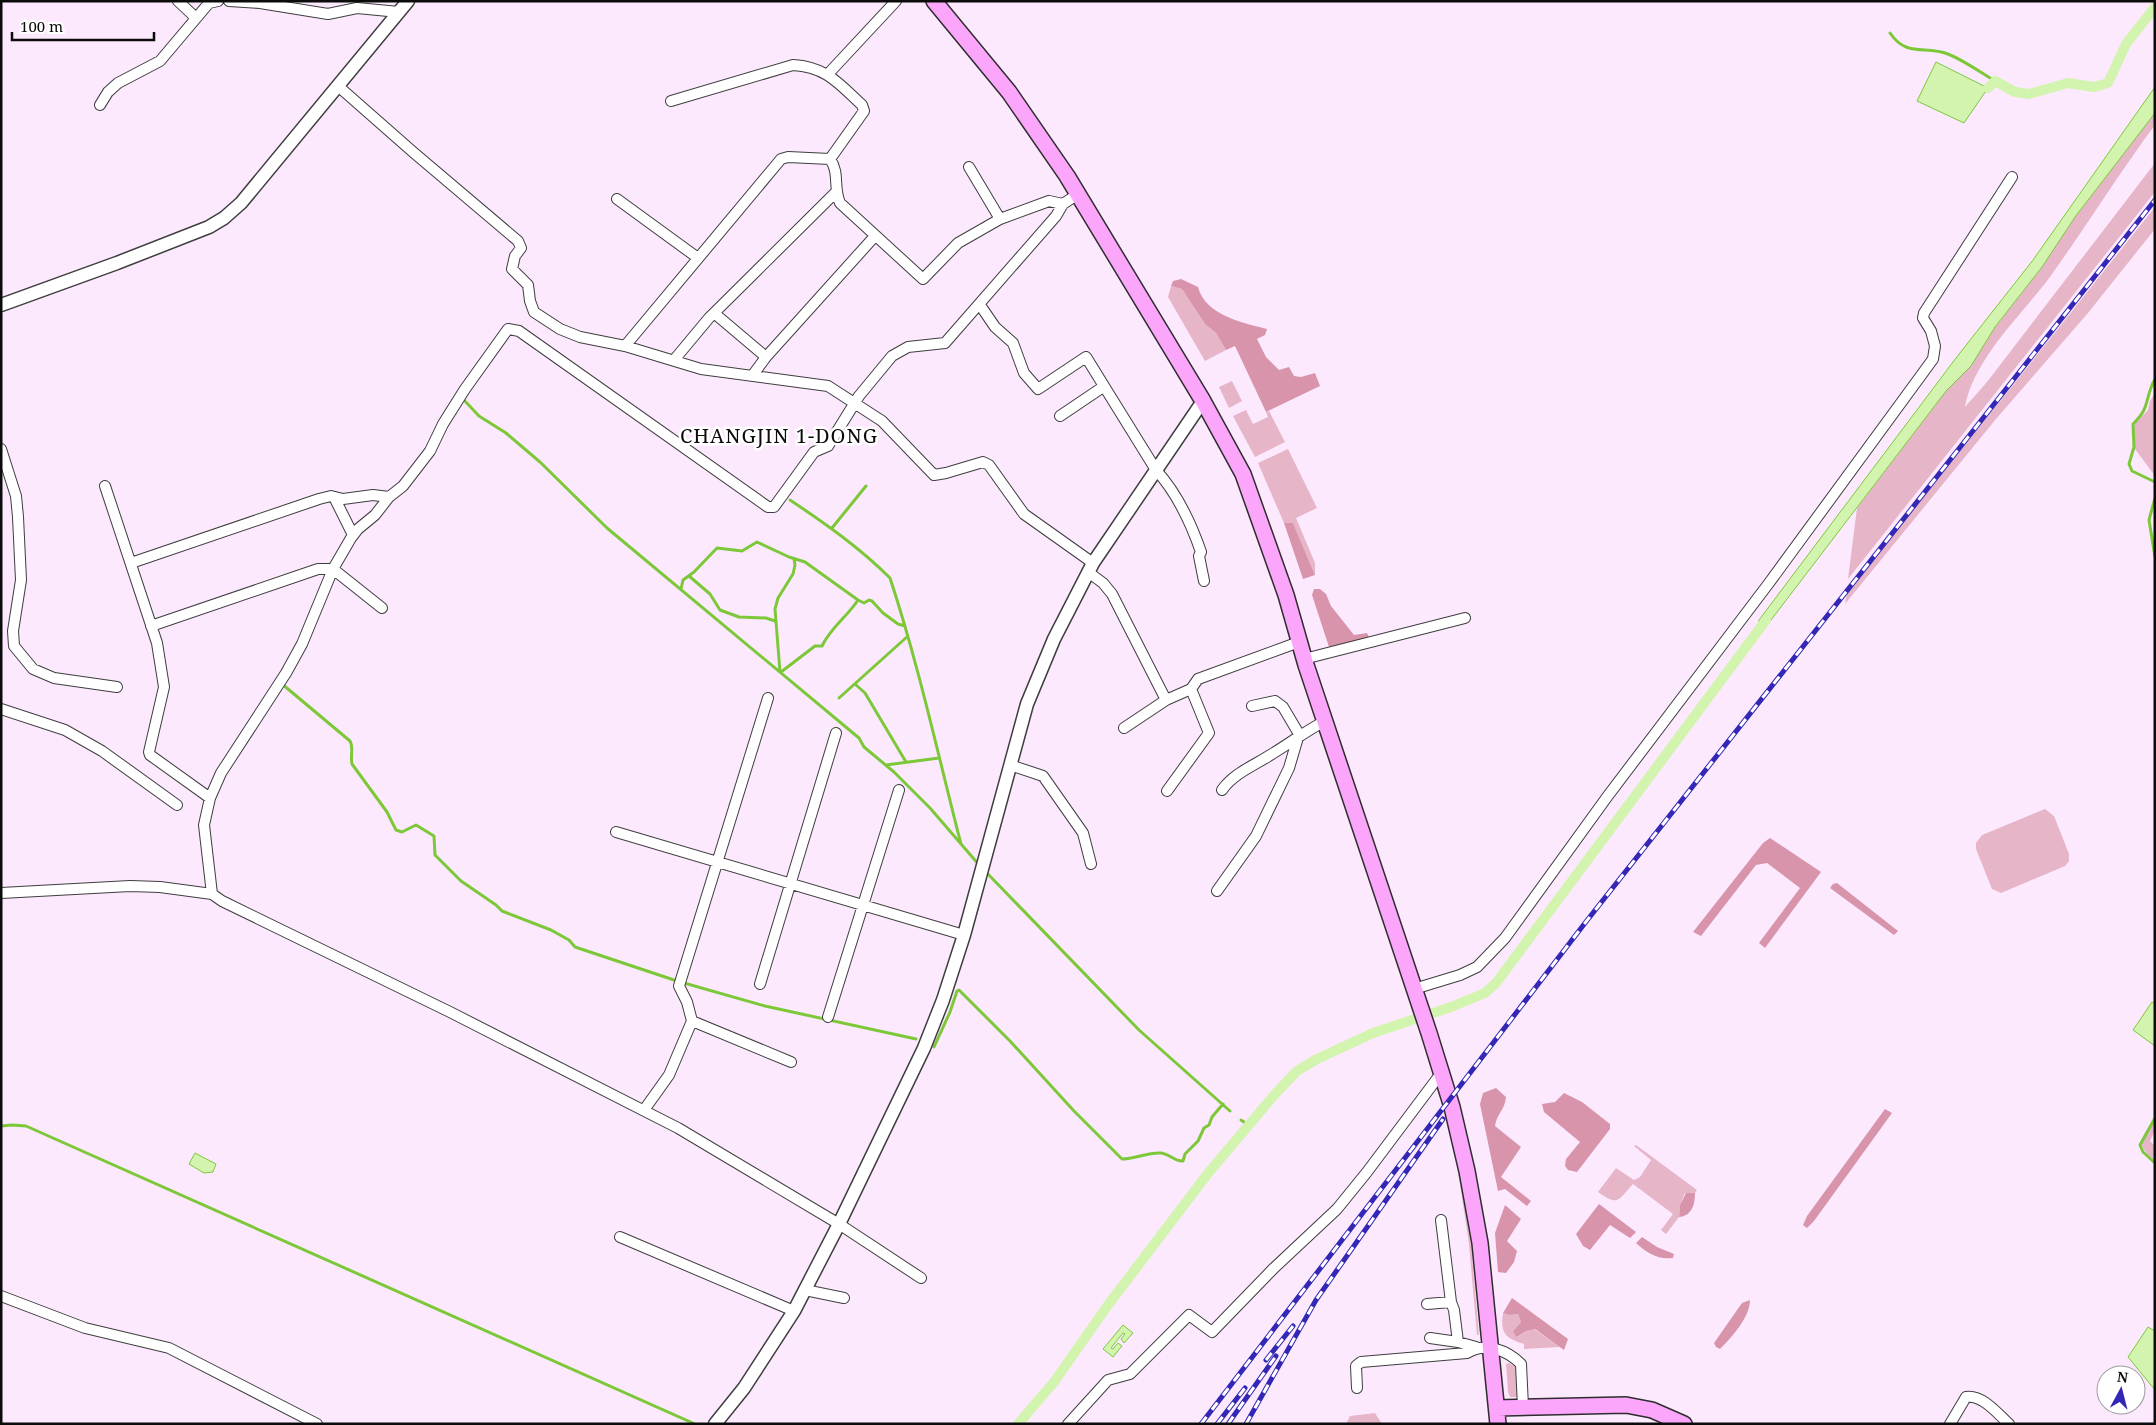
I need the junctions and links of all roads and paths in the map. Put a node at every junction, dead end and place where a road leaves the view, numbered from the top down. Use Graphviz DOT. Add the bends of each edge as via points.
graph roads {
  1 [pos="178,1"];
  2 [pos="218,1"];
  3 [pos="229,1"];
  4 [pos="408,1"];
  5 [pos="896,1"];
  6 [pos="934,1"];
  7 [pos="355,4"];
  8 [pos="399,12"];
  9 [pos="195,17"];
  10 [pos="828,74"];
  11 [pos="338,86"];
  12 [pos="671,101"];
  13 [pos="100,105"];
  14 [pos="830,159"];
  15 [pos="968,168"];
  16 [pos="2012,177"];
  17 [pos="835,193"];
  18 [pos="1078,194"];
  19 [pos="617,199"];
  20 [pos="1064,204"];
  21 [pos="1000,219"];
  22 [pos="875,236"];
  23 [pos="698,258"];
  24 [pos="1,305"];
  25 [pos="980,305"];
  26 [pos="714,313"];
  27 [pos="625,346"];
  28 [pos="766,357"];
  29 [pos="674,360"];
  30 [pos="752,376"];
  31 [pos="1103,387"];
  32 [pos="1203,401"];
  33 [pos="856,403"];
  34 [pos="1060,416"];
  35 [pos="1,449"];
  36 [pos="1156,470"];
  37 [pos="105,486"];
  38 [pos="389,497"];
  39 [pos="335,499"];
  40 [pos="353,535"];
  41 [pos="131,563"];
  42 [pos="1091,567"];
  43 [pos="333,569"];
  44 [pos="1204,581"];
  45 [pos="382,608"];
  46 [pos="1465,618"];
  47 [pos="151,626"];
  48 [pos="1299,642"];
  49 [pos="1304,659"];
  50 [pos="118,687"];
  51 [pos="1191,689"];
  52 [pos="768,698"];
  53 [pos="1166,700"];
  54 [pos="1252,706"];
  55 [pos="1,709"];
  56 [pos="1325,721"];
  57 [pos="1124,728"];
  58 [pos="836,733"];
  59 [pos="1299,734"];
  60 [pos="1010,765"];
  61 [pos="899,790"];
  62 [pos="1222,790"];
  63 [pos="1167,791"];
  64 [pos="210,798"];
  65 [pos="178,805"];
  66 [pos="616,832"];
  67 [pos="718,862"];
  68 [pos="1091,864"];
  69 [pos="790,884"];
  70 [pos="1217,890"];
  71 [pos="1,893"];
  72 [pos="212,894"];
  73 [pos="863,905"];
  74 [pos="964,935"];
  75 [pos="760,984"];
  76 [pos="1416,996"];
  77 [pos="828,1016"];
  78 [pos="692,1021"];
  79 [pos="791,1062"];
  80 [pos="1442,1072"];
  81 [pos="644,1110"];
  82 [pos="1441,1220"];
  83 [pos="839,1224"];
  84 [pos="620,1237"];
  85 [pos="921,1278"];
  86 [pos="805,1290"];
  87 [pos="1,1296"];
  88 [pos="844,1298"];
  89 [pos="1451,1302"];
  90 [pos="1427,1304"];
  91 [pos="794,1310"];
  92 [pos="1430,1338"];
  93 [pos="1458,1342"];
  94 [pos="1484,1348"];
  95 [pos="1357,1388"];
  96 [pos="1523,1407"];
  97 [pos="1497,1416"];
  98 [pos="317,1424"];
  99 [pos="715,1424"];
  100 [pos="1068,1424"];
  101 [pos="1684,1424"];
  102 [pos="1950,1424"];
  103 [pos="2009,1424"];
  1 -- 9 [label="street"];
  2 -- 9 [label="street" via="209,3"];
  3 -- 7 [label="street" via="328,14"];
  4 -- 8 [label="street"];
  5 -- 10 [label="street"];
  6 -- 18 [label="main road" via="1009,92"];
  7 -- 8 [label="street"];
  8 -- 11 [label="street"];
  9 -- 13 [label="street" via="160,61 118,84"];
  10 -- 12 [label="street" via="811,66 794,65"];
  10 -- 14 [label="street" via="862,105 864,112"];
  11 -- 24 [label="street" via="241,203 224,218 118,263"];
  11 -- 27 [label="street" via="518,241 521,248 512,269 528,285 534,312 560,330"];
  14 -- 17 [label="street" via="836,168"];
  14 -- 23 [label="street" via="781,159"];
  15 -- 21 [label="street"];
  16 -- 76 [label="street" via="1924,313 1923,318 1934,338 1934,354 1895,413 1505,938 1477,967"];
  17 -- 22 [label="street" via="840,203"];
  17 -- 26 [label="street"];
  18 -- 20 [label="street"];
  18 -- 32 [label="main road"];
  19 -- 23 [label="street"];
  20 -- 21 [label="street" via="1049,201"];
  20 -- 25 [label="street"];
  21 -- 22 [label="street" via="958,243 922,279"];
  22 -- 28 [label="street"];
  23 -- 27 [label="street"];
  25 -- 31 [label="street" via="1013,343 1024,373 1038,389 1086,357"];
  25 -- 33 [label="street" via="945,344 908,347 892,356"];
  26 -- 28 [label="street"];
  26 -- 29 [label="street"];
  27 -- 29 [label="street"];
  28 -- 30 [label="street"];
  29 -- 30 [label="street" via="701,369"];
  30 -- 33 [label="street" via="828,386"];
  31 -- 34 [label="street"];
  31 -- 36 [label="street"];
  32 -- 36 [label="street"];
  32 -- 48 [label="main road" via="1243,474"];
  33 -- 38 [label="street" via="828,446 814,452 774,507 768,507 512,328 508,329 465,389 430,451 403,486"];
  33 -- 42 [label="street" via="882,421 934,475 983,462 989,465 1024,514"];
  35 -- 50 [label="street" via="16,496 18,517 21,580 13,631 14,646 33,669 54,678"];
  36 -- 42 [label="street"];
  36 -- 44 [label="street" via="1168,483 1192,527 1201,552 1198,556"];
  37 -- 41 [label="street"];
  38 -- 39 [label="street" via="373,495"];
  38 -- 40 [label="street"];
  39 -- 40 [label="street"];
  39 -- 41 [label="street" via="331,496 319,499"];
  40 -- 43 [label="street"];
  41 -- 47 [label="street"];
  42 -- 53 [label="street" via="1112,594"];
  42 -- 60 [label="street" via="1042,667 1027,704"];
  43 -- 45 [label="street"];
  43 -- 47 [label="street" via="318,569 289,578"];
  43 -- 64 [label="street" via="302,644 221,773"];
  46 -- 49 [label="street"];
  47 -- 64 [label="street" via="164,687 150,755"];
  48 -- 49 [label="main road"];
  48 -- 51 [label="street" via="1198,680"];
  49 -- 56 [label="main road"];
  51 -- 53 [label="street"];
  51 -- 63 [label="street" via="1208,734"];
  52 -- 67 [label="street"];
  53 -- 57 [label="street"];
  54 -- 59 [label="street" via="1275,701"];
  55 -- 65 [label="street" via="65,730 102,751"];
  56 -- 59 [label="street"];
  56 -- 76 [label="main road"];
  58 -- 69 [label="street"];
  59 -- 62 [label="street" via="1229,780"];
  59 -- 70 [label="street" via="1289,768 1256,836"];
  60 -- 68 [label="street" via="1043,776 1083,834"];
  60 -- 74 [label="street"];
  61 -- 73 [label="street"];
  64 -- 72 [label="street" via="204,825"];
  66 -- 67 [label="street"];
  67 -- 69 [label="street"];
  67 -- 78 [label="street" via="679,986 688,1002"];
  69 -- 73 [label="street"];
  69 -- 75 [label="street"];
  71 -- 72 [label="street" via="130,886"];
  72 -- 81 [label="street"];
  73 -- 74 [label="street"];
  73 -- 77 [label="street"];
  74 -- 83 [label="street" via="924,1048"];
  76 -- 80 [label="main road"];
  78 -- 79 [label="street"];
  78 -- 81 [label="street" via="669,1075"];
  80 -- 94 [label="main road" via="1472,1198 1487,1300"];
  80 -- 100 [label="street" via="1336,1209 1212,1332 1189,1315 1130,1374 1108,1380"];
  81 -- 83 [label="street"];
  82 -- 89 [label="street"];
  83 -- 85 [label="street"];
  83 -- 86 [label="street"];
  84 -- 91 [label="street"];
  86 -- 88 [label="street"];
  86 -- 91 [label="street"];
  87 -- 98 [label="street" via="85,1328 169,1348"];
  89 -- 90 [label="street"];
  89 -- 93 [label="street"];
  91 -- 99 [label="street" via="744,1388"];
  92 -- 93 [label="street"];
  93 -- 94 [label="street"];
  94 -- 95 [label="street" via="1467,1353 1361,1362 1356,1366"];
  94 -- 96 [label="street" via="1510,1354 1520,1364"];
  94 -- 97 [label="main road"];
  96 -- 97 [label="main road"];
  96 -- 101 [label="main road" via="1626,1405 1652,1410"];
  102 -- 103 [label="street" via="1966,1396 1980,1399"];
}
